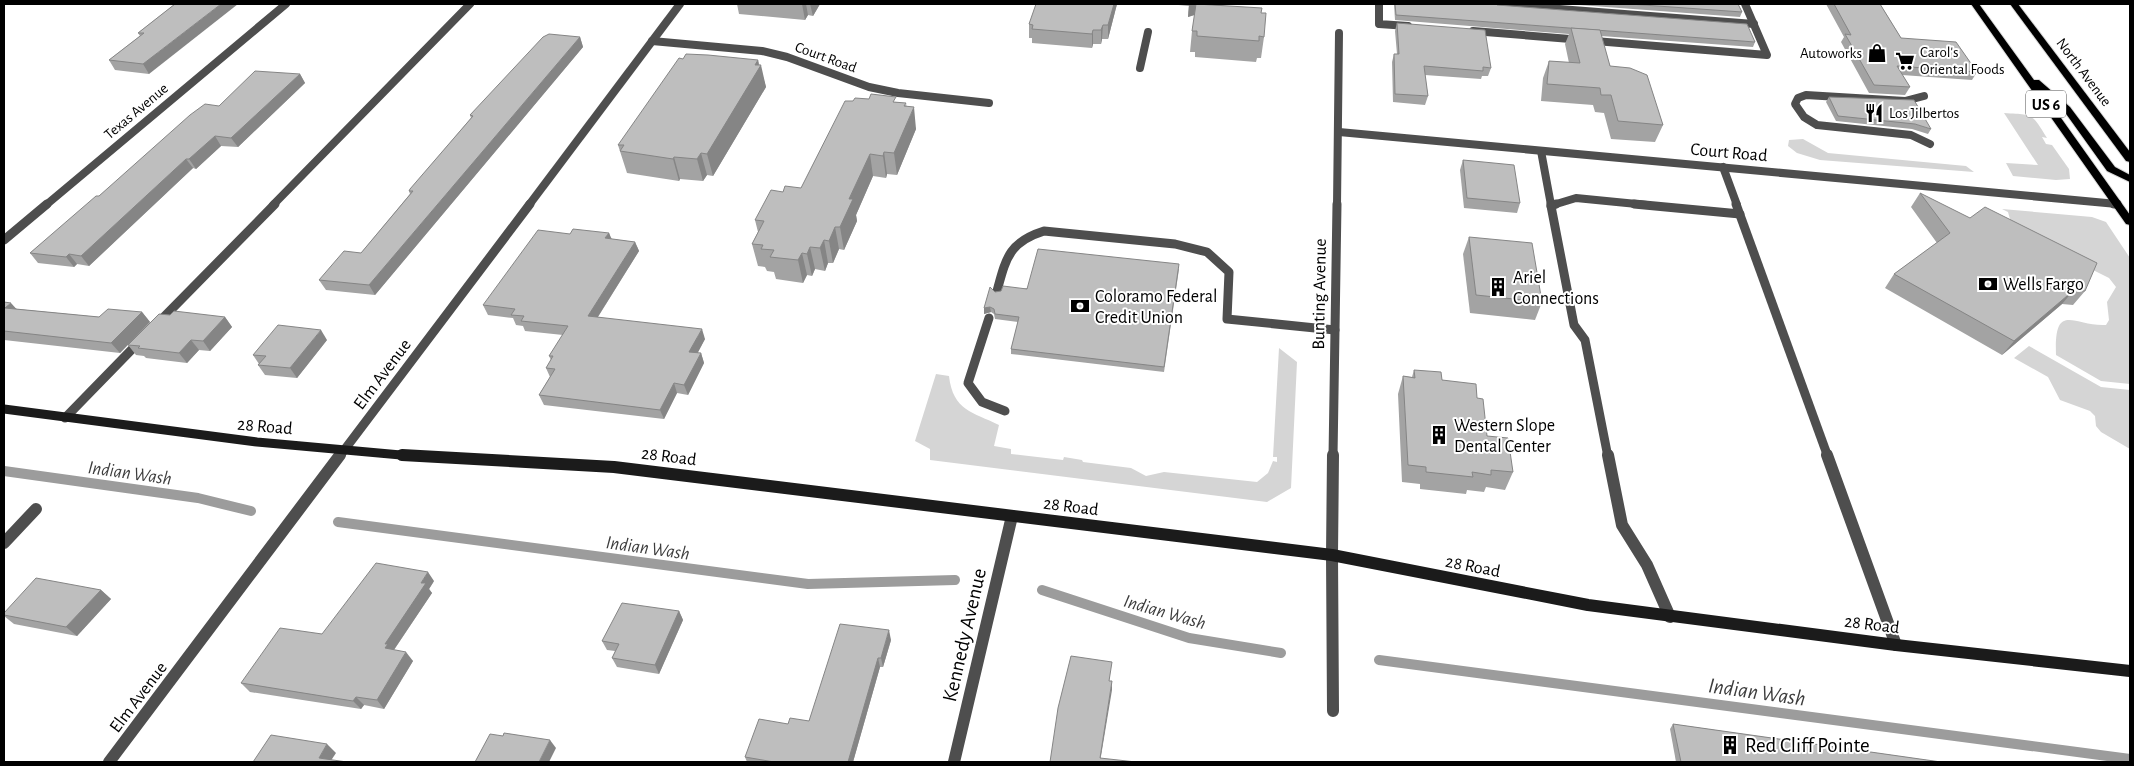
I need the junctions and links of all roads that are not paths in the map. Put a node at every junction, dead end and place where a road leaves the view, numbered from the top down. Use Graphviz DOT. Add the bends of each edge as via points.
graph roads {
  1 [pos="286,4"];
  2 [pos="470,4"];
  3 [pos="680,4"];
  4 [pos="1379,4"];
  5 [pos="1496,4"];
  6 [pos="1745,4"];
  7 [pos="1975,4"];
  8 [pos="2014,4"];
  9 [pos="1754,24"];
  10 [pos="1418,27"];
  11 [pos="1467,31"];
  12 [pos="1148,32"];
  13 [pos="1339,33"];
  14 [pos="652,41"];
  15 [pos="1140,68"];
  16 [pos="2021,69"];
  17 [pos="1924,96"];
  18 [pos="989,103"];
  19 [pos="1339,132"];
  20 [pos="1930,144"];
  21 [pos="1541,150"];
  22 [pos="2130,159"];
  23 [pos="1723,168"];
  24 [pos="2130,179"];
  25 [pos="2117,204"];
  26 [pos="1551,206"];
  27 [pos="2130,212"];
  28 [pos="1740,214"];
  29 [pos="2130,222"];
  30 [pos="4,240"];
  31 [pos="997,291"];
  32 [pos="989,318"];
  33 [pos="1335,330"];
  34 [pos="4,409"];
  35 [pos="1005,411"];
  36 [pos="65,418"];
  37 [pos="344,451"];
  38 [pos="36,509"];
  39 [pos="1012,516"];
  40 [pos="4,544"];
  41 [pos="1332,555"];
  42 [pos="1670,617"];
  43 [pos="1896,645"];
  44 [pos="2130,671"];
  45 [pos="1333,711"];
  46 [pos="109,762"];
  47 [pos="954,762"];
  1 -- 30 [label="street, Texas Avenue"];
  2 -- 36 [label="street"];
  3 -- 14 [label="street, Elm Avenue"];
  4 -- 10 [label="street" via="1379,24"];
  5 -- 9 [label="street"];
  6 -- 9 [label="street"];
  7 -- 16 [label="main road, US 6"];
  8 -- 22 [label="main road, North Avenue / US 6"];
  9 -- 11 [label="street" via="1767,55"];
  12 -- 15 [label="street"];
  13 -- 19 [label="street, Bunting Avenue"];
  14 -- 18 [label="street, Court Road" via="762,51 869,87"];
  14 -- 37 [label="street, Elm Avenue"];
  16 -- 24 [label="main road" via="2067,109 2111,169"];
  16 -- 25 [label="main road, US 6"];
  17 -- 20 [label="street" via="1905,101 1806,95 1798,98 1795,104 1798,112 1818,125 1911,135"];
  19 -- 21 [label="street, Court Road"];
  19 -- 33 [label="street, Bunting Avenue"];
  21 -- 23 [label="street, Court Road"];
  21 -- 26 [label="street"];
  23 -- 25 [label="street, Court Road"];
  23 -- 28 [label="street"];
  25 -- 27 [label="main road"];
  25 -- 29 [label="main road, US 6"];
  26 -- 28 [label="street" via="1576,198"];
  26 -- 42 [label="street" via="1574,325 1585,340 1622,525 1647,565"];
  28 -- 43 [label="street"];
  31 -- 33 [label="street" via="1009,251 1026,236 1044,231 1175,244 1207,252 1229,272 1227,319"];
  32 -- 35 [label="street" via="968,383 976,399"];
  33 -- 41 [label="street, Bunting Avenue"];
  34 -- 36 [label="main road, 28 Road"];
  36 -- 37 [label="main road, 28 Road" via="218,439"];
  37 -- 39 [label="main road, 28 Road" via="614,467"];
  37 -- 46 [label="street, Elm Avenue"];
  38 -- 40 [label="street"];
  39 -- 41 [label="main road, 28 Road"];
  39 -- 47 [label="street, Kennedy Avenue"];
  41 -- 42 [label="main road, 28 Road" via="1548,598"];
  41 -- 45 [label="street, Bunting Avenue"];
  42 -- 43 [label="main road, 28 Road"];
  43 -- 44 [label="main road, 28 Road"];
}
